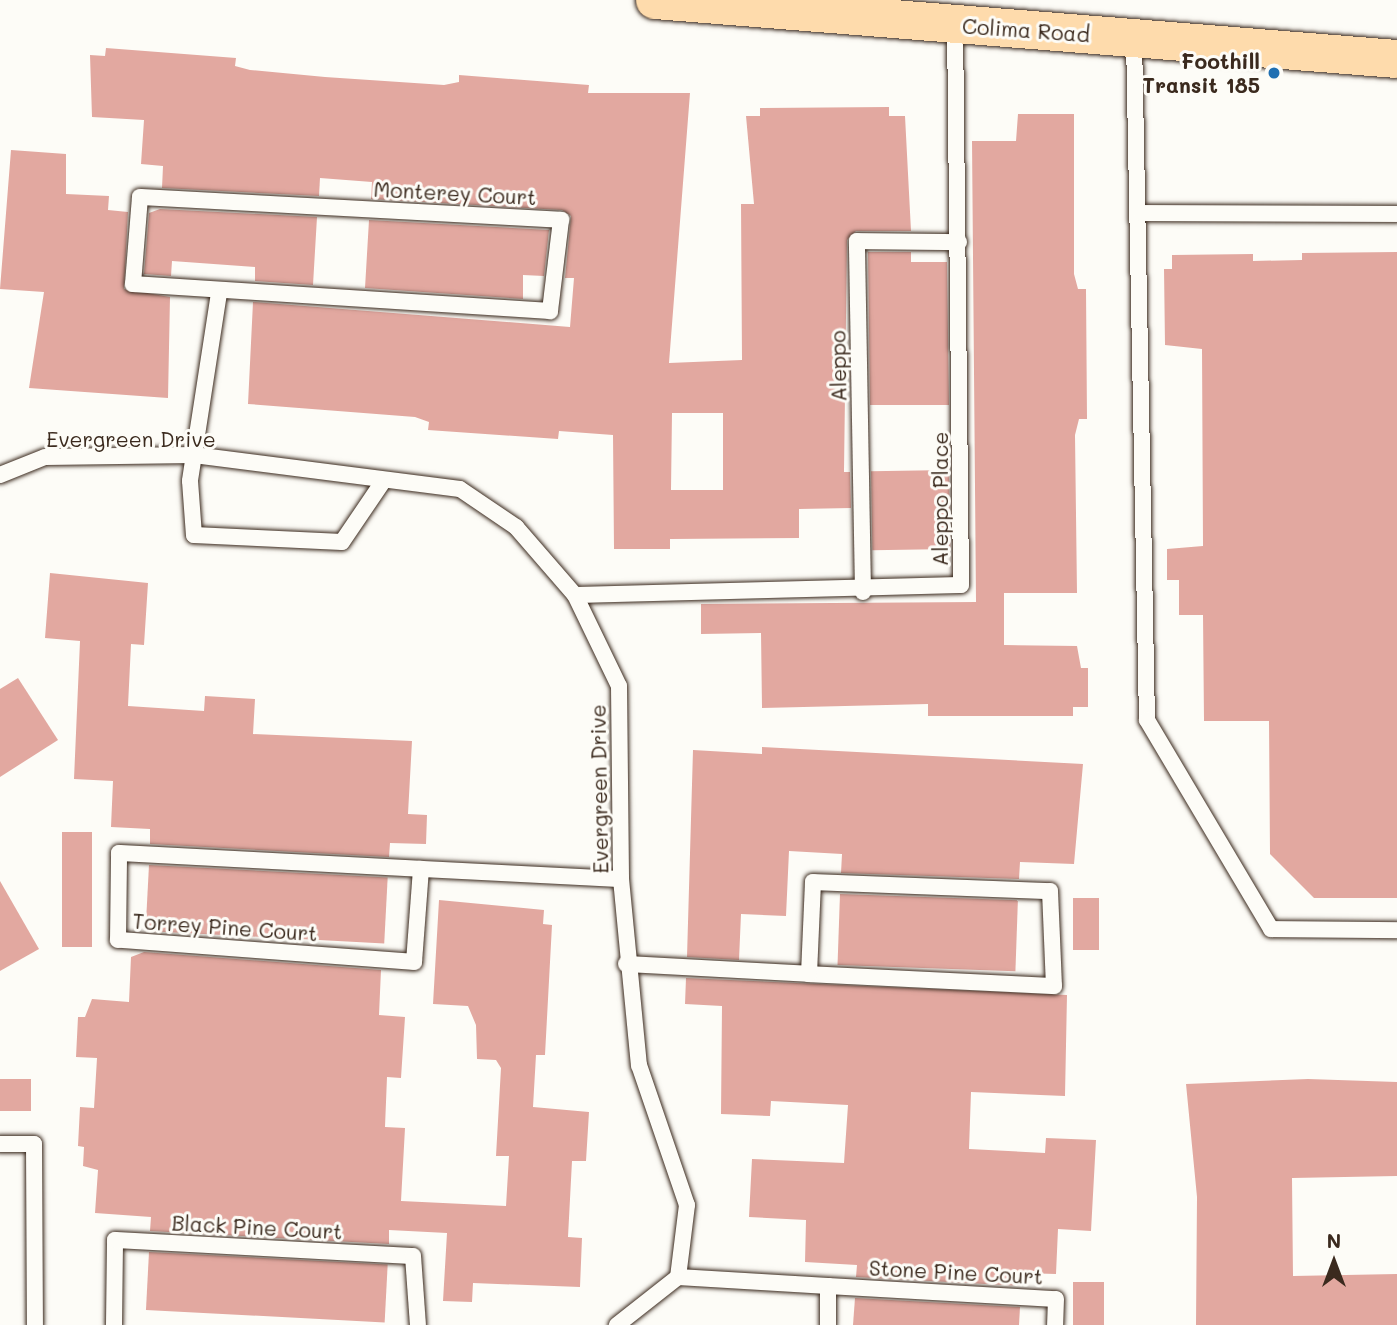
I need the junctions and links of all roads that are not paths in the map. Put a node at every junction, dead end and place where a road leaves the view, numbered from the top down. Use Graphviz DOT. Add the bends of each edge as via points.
graph roads {
  1 [pos="655,0"];
  2 [pos="956,25"];
  3 [pos="1134,38"];
  4 [pos="1397,59"];
  5 [pos="1142,213"];
  6 [pos="1397,214"];
  7 [pos="959,242"];
  8 [pos="219,293"];
  9 [pos="194,455"];
  10 [pos="0,475"];
  11 [pos="384,480"];
  12 [pos="863,592"];
  13 [pos="575,595"];
  14 [pos="421,869"];
  15 [pos="621,879"];
  16 [pos="1397,930"];
  17 [pos="626,964"];
  18 [pos="809,974"];
  19 [pos="0,1144"];
  20 [pos="678,1277"];
  21 [pos="828,1286"];
  22 [pos="35,1325"];
  23 [pos="114,1325"];
  24 [pos="418,1325"];
  25 [pos="617,1325"];
  26 [pos="828,1325"];
  27 [pos="1055,1325"];
  1 -- 2 [label="main road, Colima Road"];
  2 -- 3 [label="main road, Colima Road"];
  2 -- 7 [label="lane, Aleppo Place"];
  3 -- 4 [label="main road, Colima Road"];
  3 -- 5 [label="lane"];
  5 -- 6 [label="lane"];
  5 -- 16 [label="lane" via="1147,720 1271,929"];
  7 -- 12 [label="lane, Aleppo Place" via="961,585"];
  7 -- 12 [label="lane, Aleppo" via="857,241"];
  8 -- 8 [label="lane, Monterey Court" via="133,284 140,197 561,220 550,312"];
  8 -- 9 [label="lane"];
  9 -- 10 [label="lane, Evergreen Drive" via="45,457"];
  9 -- 11 [label="lane, Evergreen Drive"];
  9 -- 11 [label="lane" via="189,523 194,535 206,537 342,542"];
  11 -- 13 [label="lane, Evergreen Drive" via="460,489 516,527"];
  12 -- 13 [label="lane, Aleppo Place"];
  13 -- 15 [label="lane, Evergreen Drive" via="619,686"];
  14 -- 14 [label="lane, Torrey Pine Court" via="119,853 118,940 414,962"];
  14 -- 15 [label="lane, Torrey Pine Court"];
  15 -- 17 [label="lane, Evergreen Drive"];
  17 -- 18 [label="lane"];
  17 -- 20 [label="lane, Evergreen Drive" via="639,1065 687,1205"];
  18 -- 18 [label="lane" via="1054,986 1050,891 813,882"];
  19 -- 22 [label="lane" via="34,1144"];
  20 -- 21 [label="lane, Stone Pine Court"];
  20 -- 25 [label="lane"];
  21 -- 26 [label="lane"];
  21 -- 27 [label="lane, Stone Pine Court" via="1056,1299"];
  23 -- 24 [label="lane, Black Pine Court" via="114,1240 413,1256"];
}
